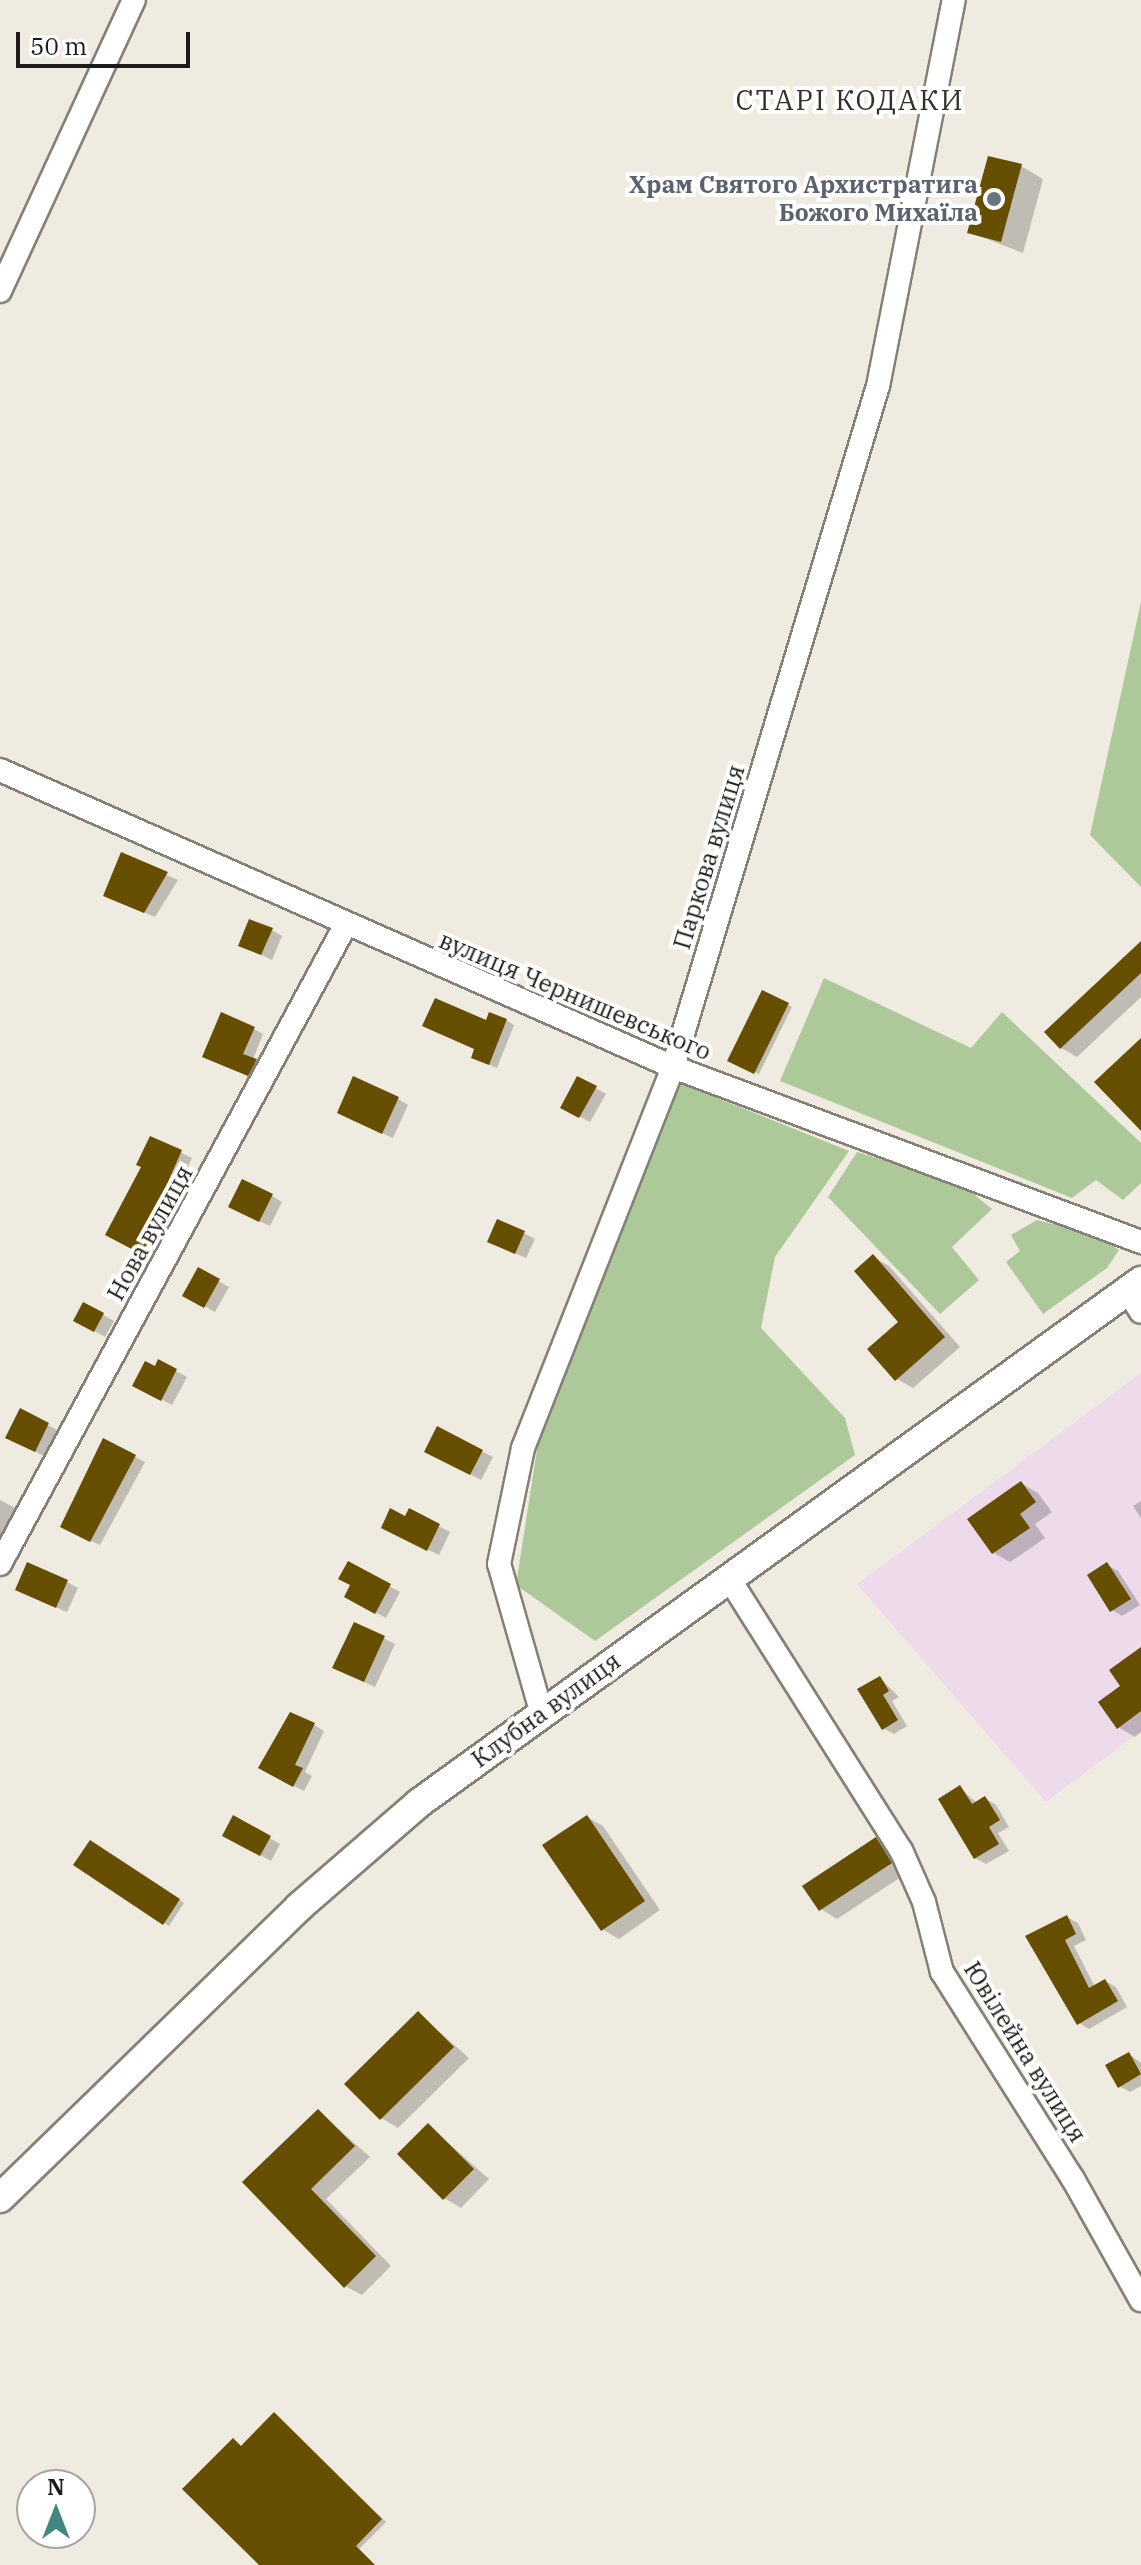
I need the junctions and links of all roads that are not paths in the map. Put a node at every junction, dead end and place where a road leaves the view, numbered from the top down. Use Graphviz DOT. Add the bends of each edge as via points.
graph roads {
  1 [pos="134,0"];
  2 [pos="954,0"];
  3 [pos="0,291"];
  4 [pos="0,770"];
  5 [pos="345,926"];
  6 [pos="673,1067"];
  7 [pos="1141,1242"];
  8 [pos="1137,1295"];
  9 [pos="0,1564"];
  10 [pos="730,1580"];
  11 [pos="541,1711"];
  12 [pos="0,2198"];
  13 [pos="1141,2300"];
  1 -- 3 [label="street"];
  2 -- 6 [label="street, Паркова вулиця" via="878,386"];
  4 -- 5 [label="street, вулиця Чернишевського"];
  5 -- 6 [label="street, вулиця Чернишевського"];
  5 -- 9 [label="street, Нова вулиця"];
  6 -- 7 [label="street, вулиця Чернишевського"];
  6 -- 11 [label="street, Паркова вулиця" via="523,1448 499,1564"];
  8 -- 10 [label="street, Клубна вулиця"];
  10 -- 11 [label="street, Клубна вулиця"];
  10 -- 13 [label="street, Ювілейна вулиця" via="901,1850 924,1902 942,1972 1073,2179"];
  11 -- 12 [label="street, Клубна вулиця" via="419,1803 299,1907"];
}
